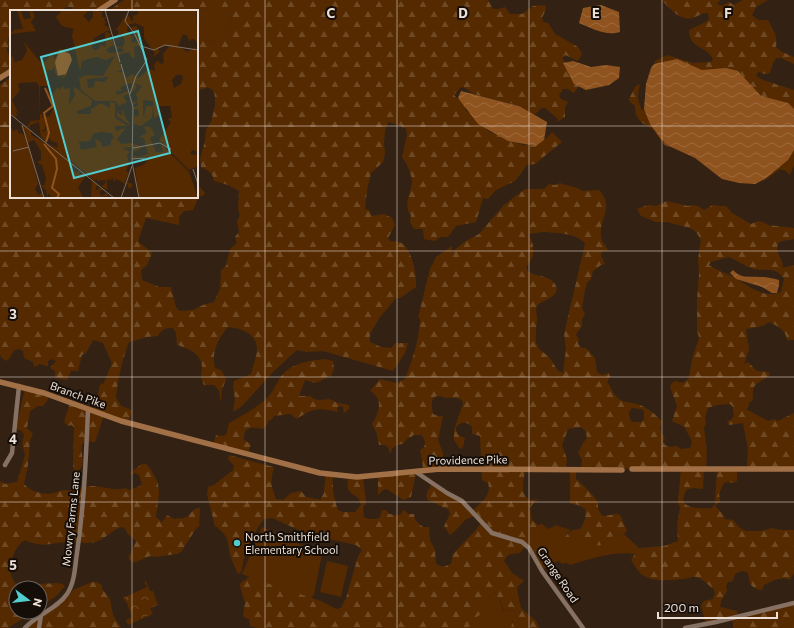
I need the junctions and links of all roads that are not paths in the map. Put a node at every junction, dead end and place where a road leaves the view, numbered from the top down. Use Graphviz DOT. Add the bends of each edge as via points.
graph roads {
  1 [pos="115,0"];
  2 [pos="100,10"];
  3 [pos="10,72"];
  4 [pos="0,78"];
  5 [pos="0,382"];
  6 [pos="19,386"];
  7 [pos="88,410"];
  8 [pos="149,429"];
  9 [pos="5,465"];
  10 [pos="632,469"];
  11 [pos="794,469"];
  12 [pos="622,470"];
  13 [pos="416,472"];
  14 [pos="794,603"];
  15 [pos="48,610"];
  16 [pos="34,620"];
  17 [pos="697,627"];
  18 [pos="25,628"];
  19 [pos="583,628"];
  20 [pos="685,628"];
  1 -- 2 [label="main road"];
  3 -- 4 [label="main road"];
  5 -- 6 [label="main road, Branch Pike"];
  6 -- 7 [label="main road, Branch Pike"];
  6 -- 9 [label="street" via="12,453"];
  7 -- 8 [label="main road, Branch Pike"];
  7 -- 15 [label="street, Mowry Farms Lane" via="82,523 73,582 67,594"];
  8 -- 13 [label="main road, Providence Pike" via="328,474 357,477"];
  10 -- 11 [label="main road, Providence Pike"];
  10 -- 12 [label="street, Providence Pike"];
  12 -- 13 [label="main road, Providence Pike"];
  13 -- 19 [label="street, Grange Road" via="462,501 492,533 526,545"];
  14 -- 17 [label="street"];
  16 -- 18 [label="street, Mowry Farms Lane"];
  17 -- 20 [label="street"];
}
